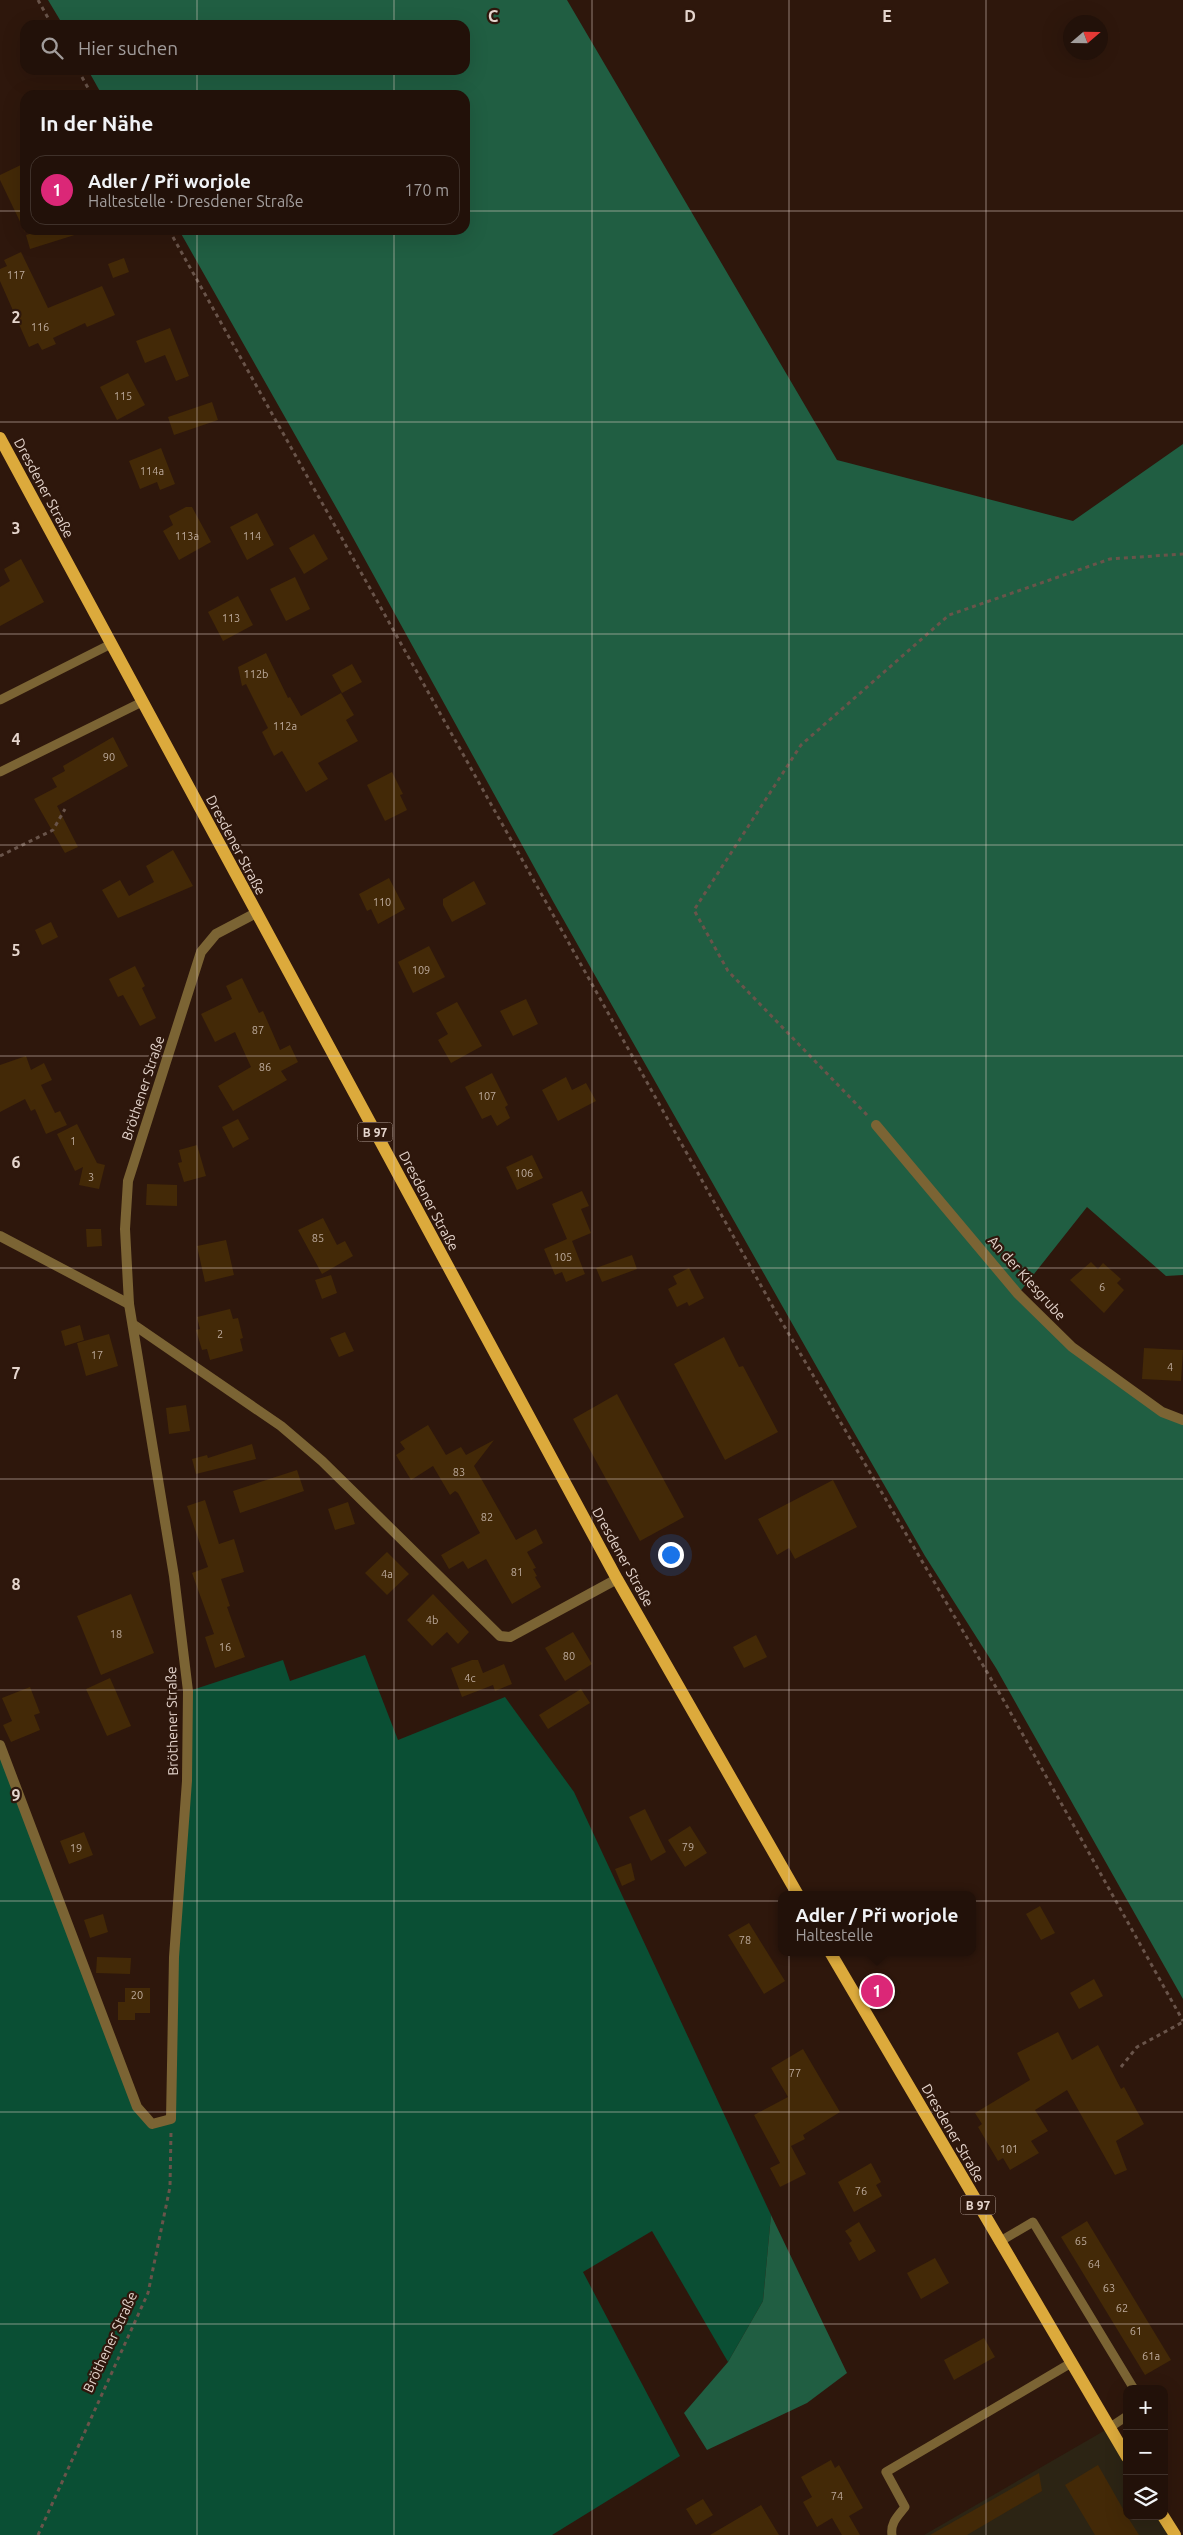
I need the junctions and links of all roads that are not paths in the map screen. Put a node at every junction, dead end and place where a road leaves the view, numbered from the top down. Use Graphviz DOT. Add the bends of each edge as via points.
graph roads {
  1 [pos="0,438"];
  2 [pos="111,644"];
  3 [pos="0,700"];
  4 [pos="142,702"];
  5 [pos="0,772"];
  6 [pos="256,913"];
  7 [pos="876,1124"];
  8 [pos="0,1236"];
  9 [pos="129,1304"];
  10 [pos="134,1325"];
  11 [pos="1183,1420"];
  12 [pos="617,1579"];
  13 [pos="0,1745"];
  14 [pos="796,1891"];
  15 [pos="832,1956"];
  16 [pos="999,2242"];
  17 [pos="1071,2363"];
  18 [pos="1132,2385"];
  19 [pos="1123,2419"];
  20 [pos="1109,2428"];
  21 [pos="1123,2451"];
  22 [pos="1166,2520"];
  23 [pos="892,2535"];
  24 [pos="1175,2535"];
  1 -- 2 [label="main road, Dresdener Straße / B 97"];
  2 -- 3 [label="lane"];
  2 -- 4 [label="main road, Dresdener Straße / B 97"];
  4 -- 5 [label="lane"];
  4 -- 6 [label="main road, Dresdener Straße / B 97"];
  6 -- 9 [label="street, Bröthener Straße" via="216,934 201,952 128,1181 125,1229"];
  6 -- 12 [label="main road, Dresdener Straße / B 97"];
  7 -- 11 [label="street, An der Kiesgrube" via="1018,1294 1072,1347 1162,1412"];
  8 -- 9 [label="street"];
  9 -- 10 [label="street, Bröthener Straße"];
  10 -- 12 [label="street" via="281,1426 322,1461 500,1636 510,1637"];
  10 -- 13 [label="street, Bröthener Straße" via="174,1576 188,1691 187,1781 174,1957 171,2120 152,2124 137,2107"];
  12 -- 14 [label="main road, Dresdener Straße / B 97"];
  15 -- 16 [label="main road, Dresdener Straße / B 97"];
  16 -- 17 [label="main road, Dresdener Straße / B 97"];
  16 -- 18 [label="lane" via="1033,2222"];
  17 -- 20 [label="main road, Dresdener Straße / B 97"];
  17 -- 23 [label="lane" via="886,2472 905,2507 894,2519"];
  19 -- 20 [label="lane"];
  20 -- 21 [label="main road, Dresdener Straße / B 97"];
  22 -- 24 [label="main road"];
}
